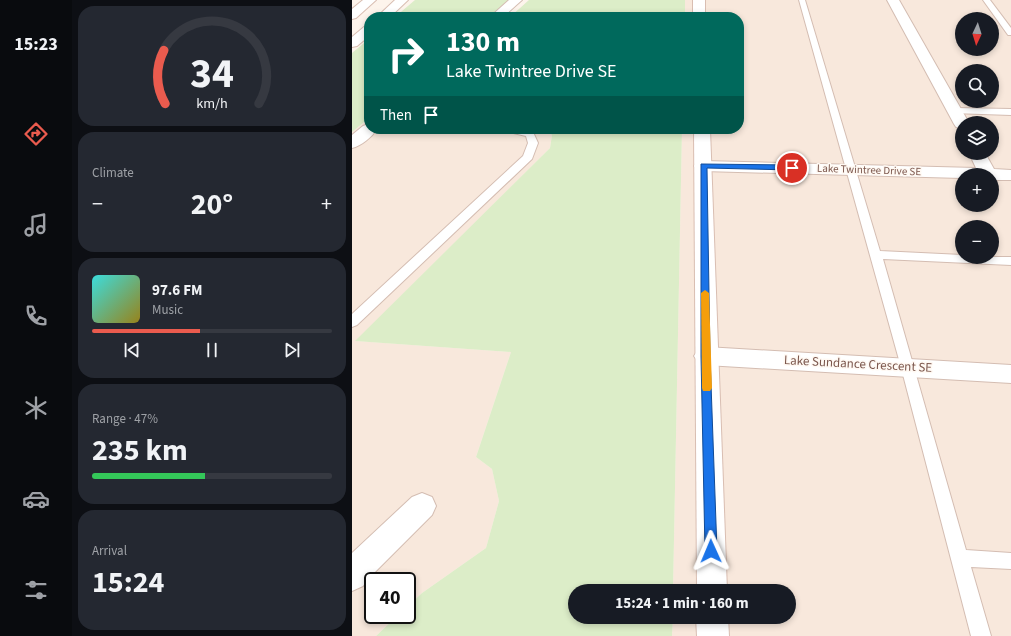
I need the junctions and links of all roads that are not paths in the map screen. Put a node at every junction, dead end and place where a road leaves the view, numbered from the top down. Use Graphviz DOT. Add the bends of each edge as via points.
graph roads {
  1 [pos="370,0"];
  2 [pos="402,0"];
  3 [pos="516,0"];
  4 [pos="699,0"];
  5 [pos="802,0"];
  6 [pos="893,0"];
  7 [pos="986,0"];
  8 [pos="389,12"];
  9 [pos="502,12"];
  10 [pos="699,12"];
  11 [pos="352,15"];
  12 [pos="1011,33"];
  13 [pos="364,34"];
  14 [pos="352,43"];
  15 [pos="955,111"];
  16 [pos="1011,112"];
  17 [pos="958,116"];
  18 [pos="364,133"];
  19 [pos="530,134"];
  20 [pos="702,134"];
  21 [pos="352,143"];
  22 [pos="703,166"];
  23 [pos="852,168"];
  24 [pos="955,173"];
  25 [pos="999,174"];
  26 [pos="1011,175"];
  27 [pos="876,255"];
  28 [pos="1011,261"];
  29 [pos="352,322"];
  30 [pos="706,356"];
  31 [pos="908,367"];
  32 [pos="1011,374"];
  33 [pos="422,506"];
  34 [pos="960,558"];
  35 [pos="1011,561"];
  36 [pos="352,576"];
  37 [pos="712,584"];
  38 [pos="712,624"];
  39 [pos="713,636"];
  40 [pos="981,636"];
  1 -- 11 [label="street"];
  2 -- 8 [label="street"];
  3 -- 9 [label="street"];
  4 -- 10 [label="street"];
  5 -- 23 [label="lane"];
  6 -- 15 [label="street"];
  7 -- 12 [label="lane"];
  13 -- 14 [label="street"];
  15 -- 16 [label="lane"];
  15 -- 17 [label="street"];
  18 -- 21 [label="street"];
  19 -- 29 [label="lane" via="533,143 528,156"];
  20 -- 22 [label="street"];
  22 -- 23 [label="street, Lake Twintree Drive SE"];
  22 -- 30 [label="street"];
  23 -- 24 [label="street, Lake Twintree Drive SE"];
  23 -- 27 [label="lane"];
  25 -- 26 [label="street, Lake Twintree Drive SE"];
  27 -- 28 [label="lane"];
  27 -- 31 [label="lane"];
  30 -- 31 [label="street, Lake Sundance Crescent SE"];
  30 -- 37 [label="street"];
  31 -- 32 [label="street, Lake Sundance Crescent SE"];
  31 -- 34 [label="lane"];
  33 -- 36 [label="street"];
  34 -- 35 [label="lane"];
  34 -- 40 [label="lane"];
  38 -- 39 [label="street"];
}
